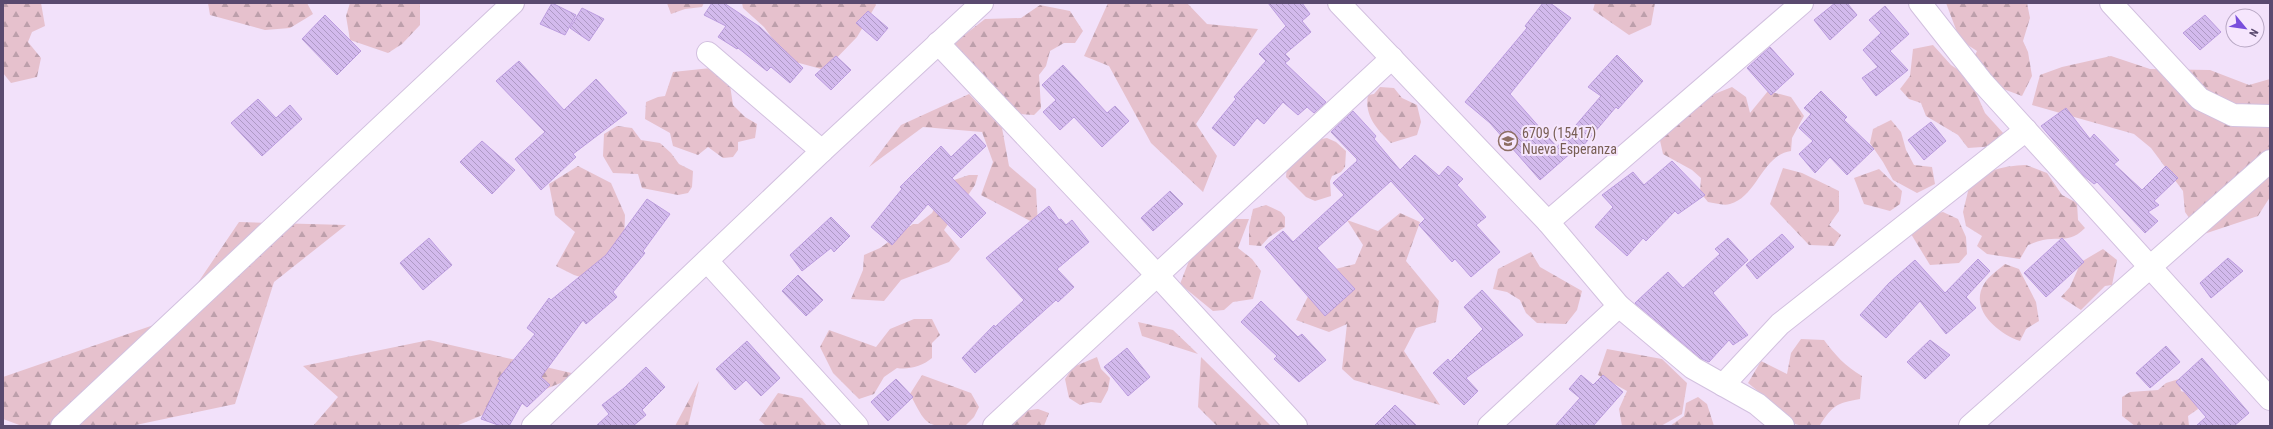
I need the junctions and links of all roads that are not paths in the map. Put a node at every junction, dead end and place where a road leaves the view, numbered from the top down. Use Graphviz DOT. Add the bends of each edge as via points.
graph roads {
  1 [pos="513,3"];
  2 [pos="982,3"];
  3 [pos="1339,3"];
  4 [pos="1802,3"];
  5 [pos="1920,3"];
  6 [pos="2111,3"];
  7 [pos="938,43"];
  8 [pos="708,54"];
  9 [pos="1392,58"];
  10 [pos="2270,116"];
  11 [pos="2026,130"];
  12 [pos="822,151"];
  13 [pos="2270,161"];
  14 [pos="1548,222"];
  15 [pos="707,261"];
  16 [pos="2150,265"];
  17 [pos="1157,275"];
  18 [pos="1619,306"];
  19 [pos="1723,385"];
  20 [pos="2270,399"];
  21 [pos="62,426"];
  22 [pos="533,426"];
  23 [pos="857,426"];
  24 [pos="994,426"];
  25 [pos="1296,426"];
  26 [pos="1489,426"];
  27 [pos="1783,426"];
  28 [pos="1970,426"];
  1 -- 21 [label="street"];
  2 -- 7 [label="street"];
  3 -- 9 [label="street"];
  4 -- 14 [label="street"];
  5 -- 11 [label="street" via="1983,83"];
  6 -- 10 [label="street" via="2200,99 2233,115"];
  7 -- 12 [label="street"];
  7 -- 17 [label="street"];
  8 -- 12 [label="street"];
  9 -- 14 [label="street"];
  9 -- 17 [label="street"];
  11 -- 16 [label="street"];
  11 -- 19 [label="street" via="1780,324"];
  12 -- 15 [label="street"];
  13 -- 16 [label="street"];
  14 -- 18 [label="street"];
  15 -- 22 [label="street"];
  15 -- 23 [label="street"];
  16 -- 20 [label="street"];
  16 -- 28 [label="street"];
  17 -- 24 [label="street"];
  17 -- 25 [label="street"];
  18 -- 19 [label="street" via="1693,368"];
  18 -- 26 [label="street"];
  19 -- 27 [label="street" via="1757,404"];
}
